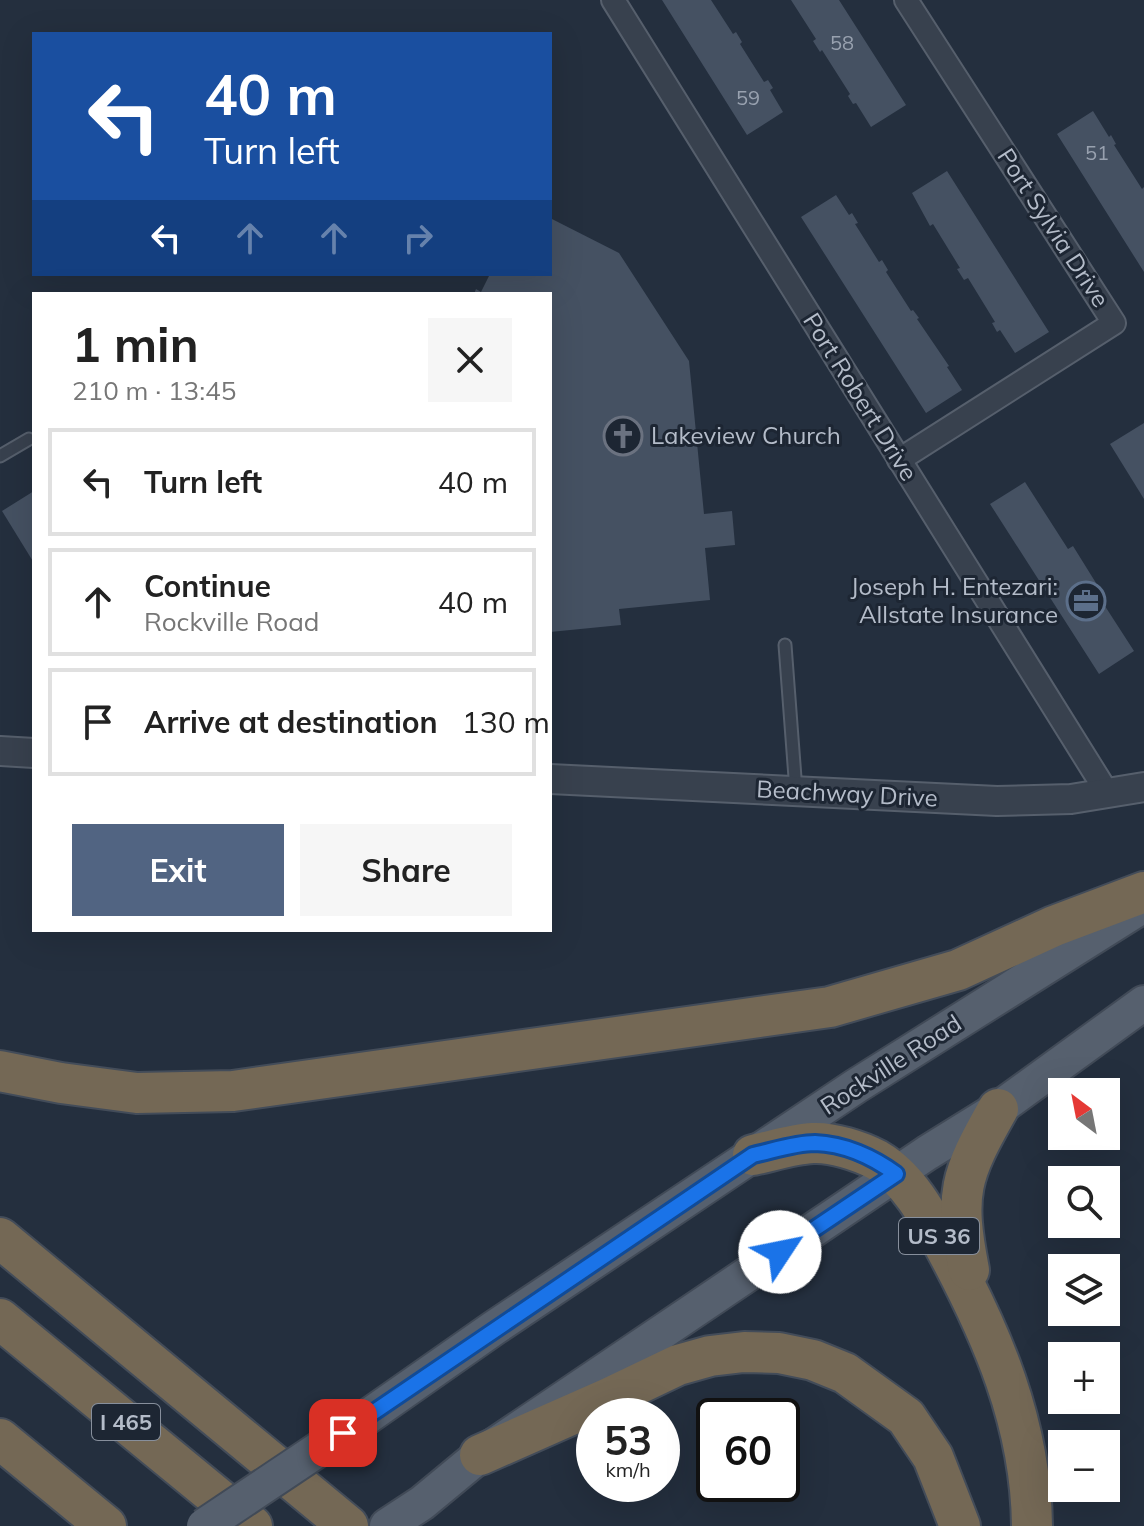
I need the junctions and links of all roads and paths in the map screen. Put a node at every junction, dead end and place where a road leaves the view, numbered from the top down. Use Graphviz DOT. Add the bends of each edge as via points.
graph roads {
  1 [pos="613,0"];
  2 [pos="906,0"];
  3 [pos="29,439"];
  4 [pos="0,456"];
  5 [pos="899,460"];
  6 [pos="785,645"];
  7 [pos="0,751"];
  8 [pos="32,753"];
  9 [pos="552,779"];
  10 [pos="1144,787"];
  11 [pos="796,792"];
  12 [pos="1108,794"];
  13 [pos="1144,892"];
  14 [pos="1144,905"];
  15 [pos="1144,1003"];
  16 [pos="0,1071"];
  17 [pos="998,1109"];
  18 [pos="753,1155"];
  19 [pos="896,1174"];
  20 [pos="0,1238"];
  21 [pos="975,1302"];
  22 [pos="0,1319"];
  23 [pos="0,1439"];
  24 [pos="480,1455"];
  25 [pos="106,1526"];
  26 [pos="204,1526"];
  27 [pos="252,1526"];
  28 [pos="348,1526"];
  29 [pos="387,1526"];
  30 [pos="960,1526"];
  31 [pos="1032,1526"];
  1 -- 5 [label="street, Port Robert Drive"];
  2 -- 5 [label="street, Port Sylvia Drive" via="1114,323"];
  3 -- 4 [label="lane"];
  5 -- 12 [label="street, Port Robert Drive"];
  6 -- 11 [label="lane"];
  7 -- 8 [label="street"];
  9 -- 11 [label="street, Beachway Drive"];
  10 -- 12 [label="street, Beachway Drive"];
  11 -- 12 [label="street, Beachway Drive" via="1025,801"];
  13 -- 16 [label="highway" via="958,970 830,1007 233,1091 137,1093"];
  14 -- 18 [label="main road, Rockville Road"];
  15 -- 17 [label="main road"];
  17 -- 19 [label="main road"];
  17 -- 21 [label="highway" via="973,1154 963,1187 962,1231"];
  18 -- 19 [label="highway, US 36" via="814,1143 877,1160"];
  18 -- 26 [label="main road, Rockville Road / US 36, bridge"];
  19 -- 21 [label="highway, US 36" via="925,1211"];
  19 -- 24 [label="main road"];
  20 -- 28 [label="highway"];
  21 -- 31 [label="highway, US 36" via="1017,1416"];
  22 -- 27 [label="highway, I 465"];
  23 -- 25 [label="highway"];
  24 -- 29 [label="main road"];
  24 -- 30 [label="highway" via="678,1365 721,1354 779,1353 845,1373 906,1417 933,1457"];
}
